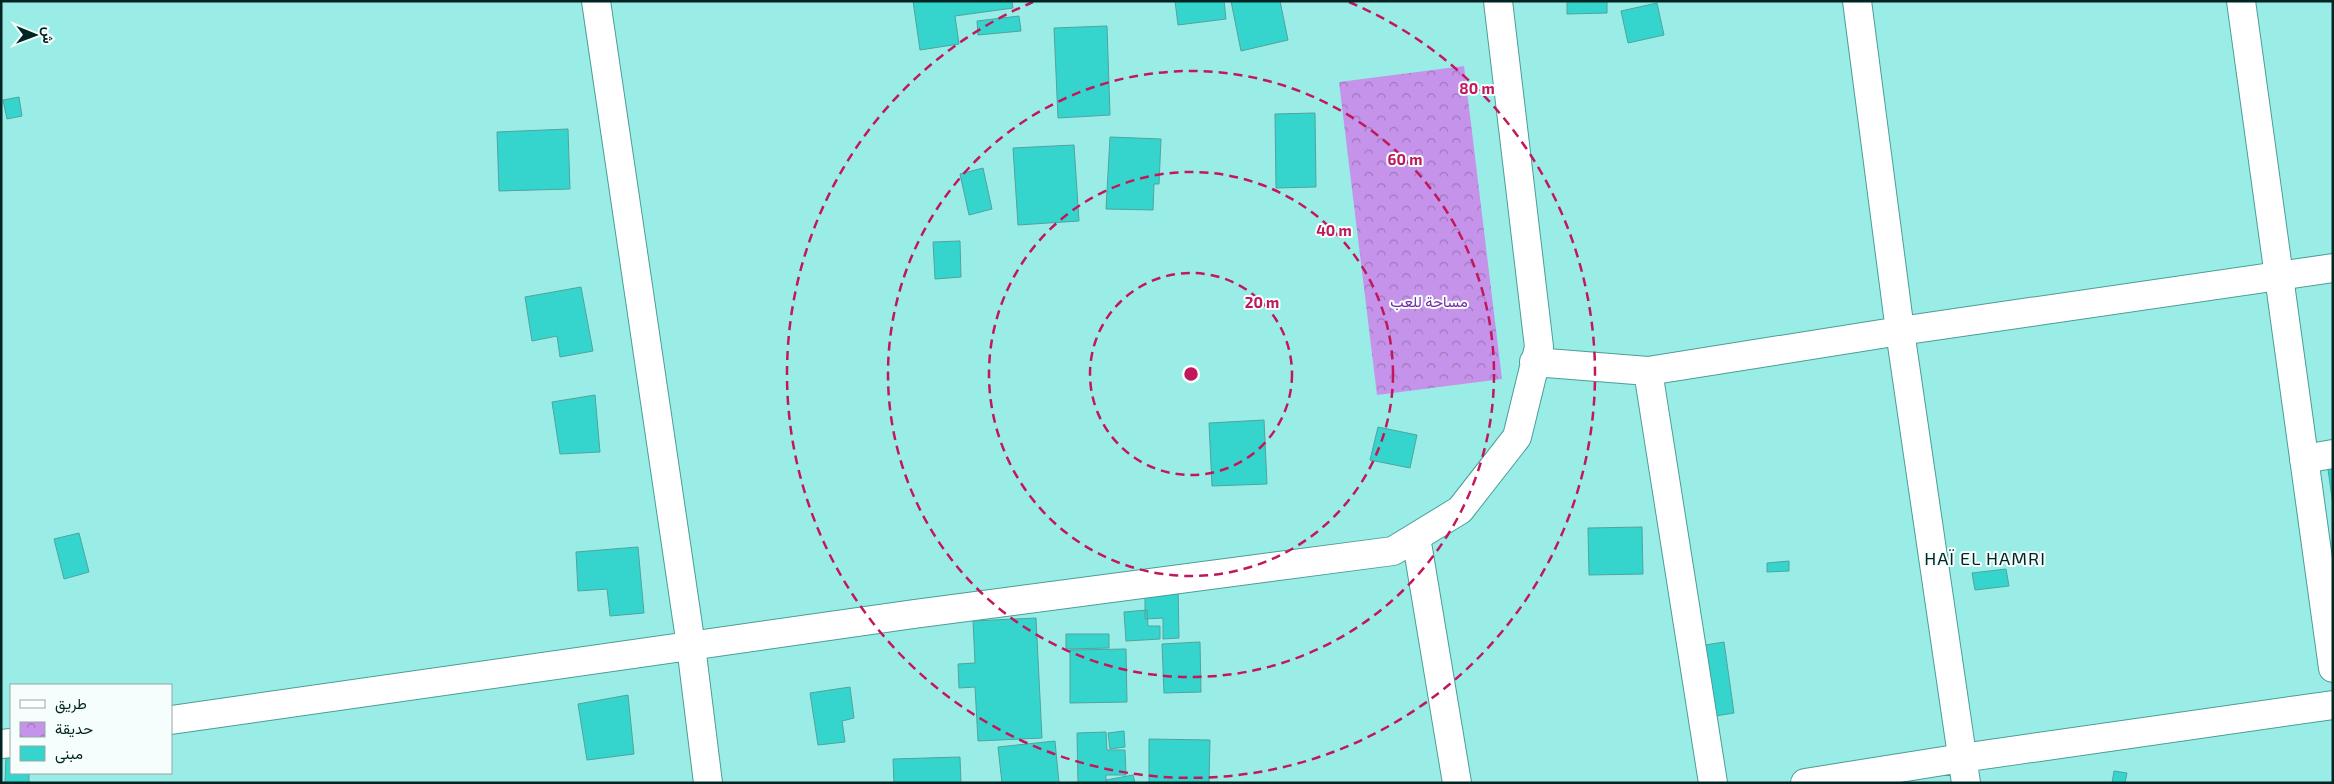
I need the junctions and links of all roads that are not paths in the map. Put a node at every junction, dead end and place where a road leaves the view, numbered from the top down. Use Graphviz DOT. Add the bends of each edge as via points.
graph roads {
  1 [pos="596,1"];
  2 [pos="1498,1"];
  3 [pos="1857,1"];
  4 [pos="2241,1"];
  5 [pos="2333,268"];
  6 [pos="2279,276"];
  7 [pos="1900,331"];
  8 [pos="1534,362"];
  9 [pos="1648,371"];
  10 [pos="2333,454"];
  11 [pos="2304,459"];
  12 [pos="1416,537"];
  13 [pos="691,646"];
  14 [pos="2333,668"];
  15 [pos="2333,705"];
  16 [pos="172,720"];
  17 [pos="1964,770"];
  18 [pos="708,783"];
  19 [pos="1457,783"];
  20 [pos="1713,783"];
  21 [pos="1805,783"];
  1 -- 13 [label="street"];
  2 -- 8 [label="street" via="1540,347"];
  3 -- 7 [label="street"];
  4 -- 6 [label="street"];
  5 -- 6 [label="street"];
  6 -- 7 [label="street"];
  6 -- 11 [label="street"];
  7 -- 9 [label="street"];
  7 -- 17 [label="street"];
  8 -- 9 [label="street"];
  8 -- 12 [label="street" via="1517,437 1460,510"];
  9 -- 20 [label="street"];
  10 -- 11 [label="street"];
  11 -- 14 [label="street"];
  12 -- 13 [label="street" via="1393,550"];
  12 -- 19 [label="street"];
  13 -- 16 [label="street"];
  13 -- 18 [label="street"];
  15 -- 17 [label="street"];
  17 -- 21 [label="street"];
}
